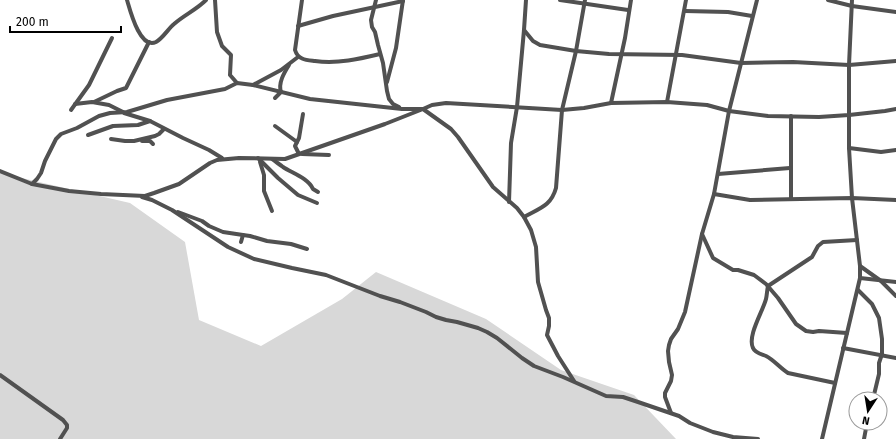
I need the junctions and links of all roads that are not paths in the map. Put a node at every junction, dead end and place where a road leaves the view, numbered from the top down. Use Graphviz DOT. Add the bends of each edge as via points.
graph roads {
  1 [pos="127,0"];
  2 [pos="206,0"];
  3 [pos="215,0"];
  4 [pos="302,0"];
  5 [pos="376,0"];
  6 [pos="526,0"];
  7 [pos="560,0"];
  8 [pos="630,0"];
  9 [pos="686,0"];
  10 [pos="757,0"];
  11 [pos="828,0"];
  12 [pos="852,0"];
  13 [pos="403,1"];
  14 [pos="584,2"];
  15 [pos="852,6"];
  16 [pos="374,7"];
  17 [pos="628,10"];
  18 [pos="684,11"];
  19 [pos="896,12"];
  20 [pos="752,16"];
  21 [pos="298,26"];
  22 [pos="524,30"];
  23 [pos="112,38"];
  24 [pos="149,42"];
  25 [pos="576,51"];
  26 [pos="380,54"];
  27 [pos="622,54"];
  28 [pos="675,55"];
  29 [pos="298,57"];
  30 [pos="896,61"];
  31 [pos="290,63"];
  32 [pos="741,63"];
  33 [pos="850,65"];
  34 [pos="237,83"];
  35 [pos="253,85"];
  36 [pos="386,85"];
  37 [pos="282,92"];
  38 [pos="275,98"];
  39 [pos="94,102"];
  40 [pos="667,102"];
  41 [pos="611,103"];
  42 [pos="75,104"];
  43 [pos="517,107"];
  44 [pos="423,108"];
  45 [pos="402,109"];
  46 [pos="896,109"];
  47 [pos="71,110"];
  48 [pos="562,110"];
  49 [pos="729,111"];
  50 [pos="122,112"];
  51 [pos="303,114"];
  52 [pos="849,115"];
  53 [pos="791,116"];
  54 [pos="150,121"];
  55 [pos="275,126"];
  56 [pos="164,129"];
  57 [pos="88,135"];
  58 [pos="111,139"];
  59 [pos="134,141"];
  60 [pos="297,142"];
  61 [pos="153,144"];
  62 [pos="849,148"];
  63 [pos="896,150"];
  64 [pos="299,154"];
  65 [pos="328,155"];
  66 [pos="223,159"];
  67 [pos="259,159"];
  68 [pos="272,159"];
  69 [pos="790,168"];
  70 [pos="0,171"];
  71 [pos="718,174"];
  72 [pos="32,184"];
  73 [pos="318,192"];
  74 [pos="130,194"];
  75 [pos="714,194"];
  76 [pos="852,198"];
  77 [pos="791,199"];
  78 [pos="896,200"];
  79 [pos="509,202"];
  80 [pos="317,203"];
  81 [pos="172,210"];
  82 [pos="272,211"];
  83 [pos="524,217"];
  84 [pos="702,234"];
  85 [pos="243,235"];
  86 [pos="857,240"];
  87 [pos="241,242"];
  88 [pos="307,249"];
  89 [pos="860,266"];
  90 [pos="860,278"];
  91 [pos="882,280"];
  92 [pos="896,282"];
  93 [pos="768,286"];
  94 [pos="858,290"];
  95 [pos="896,296"];
  96 [pos="847,333"];
  97 [pos="843,348"];
  98 [pos="881,356"];
  99 [pos="896,358"];
  100 [pos="0,375"];
  101 [pos="574,381"];
  102 [pos="835,383"];
  103 [pos="875,391"];
  104 [pos="671,413"];
  105 [pos="60,439"];
  106 [pos="758,439"];
  107 [pos="822,439"];
  1 -- 24 [label="street" via="140,34"];
  2 -- 24 [label="street" via="172,25 157,42"];
  3 -- 34 [label="street" via="217,32 222,46 231,54 230,75"];
  4 -- 21 [label="street"];
  5 -- 16 [label="street"];
  6 -- 22 [label="street"];
  7 -- 14 [label="street"];
  8 -- 17 [label="street"];
  9 -- 18 [label="street"];
  10 -- 20 [label="street"];
  11 -- 15 [label="street"];
  12 -- 15 [label="street"];
  13 -- 16 [label="street"];
  13 -- 36 [label="street" via="396,48"];
  14 -- 17 [label="street"];
  14 -- 25 [label="street"];
  15 -- 19 [label="street"];
  15 -- 33 [label="street"];
  16 -- 21 [label="street"];
  16 -- 26 [label="street" via="370,20"];
  17 -- 27 [label="street"];
  18 -- 20 [label="street" via="728,12"];
  18 -- 28 [label="street"];
  20 -- 32 [label="street"];
  21 -- 29 [label="street" via="295,50"];
  22 -- 25 [label="street" via="540,45"];
  22 -- 43 [label="street"];
  23 -- 42 [label="street" via="89,85"];
  24 -- 39 [label="street" via="126,88"];
  25 -- 27 [label="street"];
  25 -- 48 [label="street"];
  26 -- 29 [label="street" via="336,62 305,60"];
  26 -- 36 [label="street"];
  27 -- 28 [label="street"];
  27 -- 41 [label="street"];
  28 -- 32 [label="street"];
  28 -- 40 [label="street"];
  29 -- 31 [label="street"];
  30 -- 33 [label="street"];
  31 -- 35 [label="street"];
  31 -- 37 [label="street" via="281,80"];
  32 -- 33 [label="street"];
  32 -- 49 [label="street"];
  33 -- 52 [label="street"];
  34 -- 35 [label="street"];
  34 -- 50 [label="street" via="225,89"];
  35 -- 37 [label="street"];
  36 -- 45 [label="street" via="389,99"];
  37 -- 38 [label="street"];
  37 -- 45 [label="street" via="310,99"];
  39 -- 42 [label="street"];
  39 -- 50 [label="street" via="109,105"];
  40 -- 41 [label="street"];
  40 -- 49 [label="street" via="707,105"];
  41 -- 48 [label="street"];
  42 -- 47 [label="street"];
  43 -- 44 [label="street" via="446,103"];
  43 -- 48 [label="street"];
  43 -- 79 [label="street"];
  44 -- 45 [label="street"];
  44 -- 64 [label="street"];
  44 -- 79 [label="street" via="451,129 493,187"];
  46 -- 52 [label="street"];
  48 -- 83 [label="street" via="554,194 545,205"];
  49 -- 53 [label="street"];
  49 -- 71 [label="street"];
  50 -- 54 [label="street"];
  50 -- 72 [label="street" via="98,116 58,136 41,173"];
  51 -- 60 [label="street"];
  52 -- 53 [label="street"];
  52 -- 62 [label="street"];
  53 -- 69 [label="street"];
  54 -- 56 [label="street"];
  54 -- 57 [label="street" via="138,125 113,126"];
  55 -- 60 [label="street"];
  56 -- 59 [label="street" via="157,136"];
  56 -- 66 [label="street"];
  58 -- 59 [label="street"];
  59 -- 61 [label="street" via="149,141"];
  60 -- 64 [label="street" via="295,146"];
  62 -- 63 [label="street" via="881,152"];
  62 -- 76 [label="street"];
  64 -- 65 [label="street"];
  64 -- 68 [label="street" via="285,159"];
  66 -- 67 [label="street"];
  66 -- 74 [label="street" via="210,163 179,184 166,189 144,196"];
  67 -- 68 [label="street"];
  67 -- 80 [label="street" via="298,194"];
  67 -- 82 [label="street" via="264,175 264,191"];
  68 -- 73 [label="street" via="302,178"];
  69 -- 71 [label="street"];
  69 -- 77 [label="street"];
  70 -- 72 [label="street"];
  71 -- 75 [label="street"];
  72 -- 74 [label="street" via="69,191"];
  74 -- 81 [label="street" via="152,200"];
  75 -- 77 [label="street" via="750,200"];
  75 -- 84 [label="street"];
  76 -- 77 [label="street"];
  76 -- 78 [label="street"];
  76 -- 86 [label="street"];
  79 -- 83 [label="street"];
  81 -- 85 [label="street" via="223,232"];
  81 -- 101 [label="street" via="228,247 254,258 326,275 436,317 478,328 498,338 534,366"];
  83 -- 101 [label="street" via="536,247 538,282 549,318 547,335"];
  84 -- 93 [label="street" via="713,258 733,270 754,276"];
  84 -- 104 [label="street" via="685,312 668,345 672,375 665,397"];
  85 -- 87 [label="street"];
  85 -- 88 [label="street"];
  86 -- 89 [label="street"];
  86 -- 93 [label="street" via="823,242 812,257"];
  89 -- 90 [label="street"];
  89 -- 91 [label="street"];
  90 -- 91 [label="street"];
  90 -- 94 [label="street"];
  91 -- 92 [label="street"];
  91 -- 95 [label="street"];
  93 -- 96 [label="street" via="796,324 806,331"];
  93 -- 102 [label="street" via="767,298 756,322 753,348 758,354 788,372"];
  94 -- 96 [label="street"];
  94 -- 98 [label="street" via="872,304 879,318"];
  96 -- 97 [label="street"];
  97 -- 98 [label="street"];
  97 -- 102 [label="street"];
  98 -- 99 [label="street"];
  98 -- 103 [label="street"];
  100 -- 105 [label="street" via="67,425"];
  101 -- 104 [label="street" via="606,396 623,397"];
  102 -- 107 [label="street"];
  104 -- 106 [label="street" via="713,432"];
}
